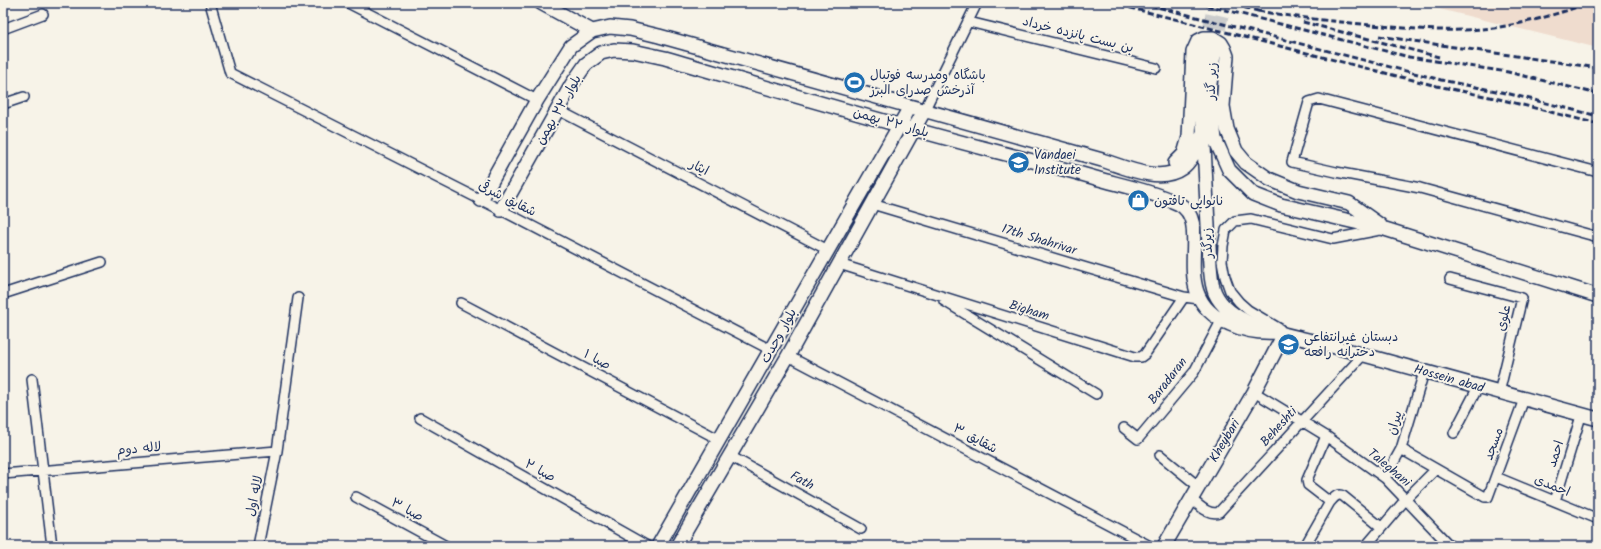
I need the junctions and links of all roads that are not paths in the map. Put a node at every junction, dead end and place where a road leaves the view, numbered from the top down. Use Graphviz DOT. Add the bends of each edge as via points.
graph roads {
  1 [pos="210,3"];
  2 [pos="348,3"];
  3 [pos="541,3"];
  4 [pos="977,3"];
  5 [pos="43,14"];
  6 [pos="969,22"];
  7 [pos="3,29"];
  8 [pos="592,31"];
  9 [pos="1210,46"];
  10 [pos="1156,68"];
  11 [pos="24,97"];
  12 [pos="537,100"];
  13 [pos="3,104"];
  14 [pos="910,107"];
  15 [pos="558,110"];
  16 [pos="924,111"];
  17 [pos="899,126"];
  18 [pos="914,130"];
  19 [pos="1209,137"];
  20 [pos="886,149"];
  21 [pos="1069,152"];
  22 [pos="900,155"];
  23 [pos="1102,160"];
  24 [pos="1064,169"];
  25 [pos="1598,172"];
  26 [pos="481,200"];
  27 [pos="872,204"];
  28 [pos="501,210"];
  29 [pos="1385,229"];
  30 [pos="1598,237"];
  31 [pos="828,250"];
  32 [pos="102,262"];
  33 [pos="839,264"];
  34 [pos="1450,279"];
  35 [pos="3,294"];
  36 [pos="932,294"];
  37 [pos="1598,296"];
  38 [pos="1184,297"];
  39 [pos="298,298"];
  40 [pos="1199,299"];
  41 [pos="461,304"];
  42 [pos="1221,321"];
  43 [pos="1284,334"];
  44 [pos="771,350"];
  45 [pos="1362,355"];
  46 [pos="788,356"];
  47 [pos="1424,372"];
  48 [pos="32,379"];
  49 [pos="1478,387"];
  50 [pos="1254,392"];
  51 [pos="1499,393"];
  52 [pos="1096,394"];
  53 [pos="1524,400"];
  54 [pos="1582,416"];
  55 [pos="420,418"];
  56 [pos="1598,419"];
  57 [pos="1302,421"];
  58 [pos="1124,428"];
  59 [pos="1454,433"];
  60 [pos="1326,436"];
  61 [pos="720,440"];
  62 [pos="1401,449"];
  63 [pos="277,451"];
  64 [pos="1160,455"];
  65 [pos="730,456"];
  66 [pos="1436,469"];
  67 [pos="44,470"];
  68 [pos="3,474"];
  69 [pos="1385,478"];
  70 [pos="1496,478"];
  71 [pos="1198,486"];
  72 [pos="356,498"];
  73 [pos="1191,499"];
  74 [pos="1406,499"];
  75 [pos="1554,501"];
  76 [pos="1330,502"];
  77 [pos="1598,519"];
  78 [pos="1381,527"];
  79 [pos="861,529"];
  80 [pos="668,530"];
  81 [pos="680,542"];
  82 [pos="52,546"];
  83 [pos="258,546"];
  84 [pos="446,546"];
  85 [pos="647,546"];
  86 [pos="658,546"];
  87 [pos="1149,546"];
  88 [pos="1164,546"];
  89 [pos="1305,546"];
  90 [pos="1366,546"];
  91 [pos="1450,546"];
  1 -- 26 [label="street, شقایق شرقی" via="230,73"];
  2 -- 12 [label="street"];
  3 -- 8 [label="street"];
  4 -- 6 [label="street"];
  5 -- 7 [label="street"];
  6 -- 10 [label="street, بن بست پانزده خرداد"];
  6 -- 16 [label="street"];
  8 -- 12 [label="street, بلوار ۲۲ بهمن" via="571,46"];
  8 -- 14 [label="street, بلوار ۲۲ بهمن" via="610,27 637,30"];
  9 -- 19 [label="street, زیرگذر" via="1201,86"];
  11 -- 13 [label="street"];
  12 -- 26 [label="street, بلوار ۲۲ بهمن"];
  14 -- 16 [label="street, بلوار ۲۲ بهمن"];
  14 -- 17 [label="street, بلوار وحدت"];
  15 -- 17 [label="street, بلوار ۲۲ بهمن" via="586,64 601,53 614,50 665,58"];
  15 -- 28 [label="street, بلوار ۲۲ بهمن"];
  15 -- 31 [label="street, ایثار"];
  16 -- 18 [label="street, بلوار وحدت"];
  16 -- 21 [label="street, بلوار ۲۲ بهمن"];
  17 -- 18 [label="street, بلوار ۲۲ بهمن"];
  17 -- 20 [label="street, بلوار وحدت"];
  18 -- 22 [label="street, بلوار وحدت"];
  18 -- 24 [label="street, بلوار ۲۲ بهمن"];
  19 -- 23 [label="street, بلوار ۲۲ بهمن" via="1182,169 1166,174 1144,174"];
  19 -- 29 [label="street" via="1229,170 1253,194 1281,205"];
  19 -- 43 [label="street, زیرگذر" via="1210,265 1214,292 1235,316"];
  20 -- 22 [label="street" via="897,147"];
  20 -- 31 [label="street, بلوار وحدت"];
  21 -- 23 [label="street, بلوار ۲۲ بهمن"];
  21 -- 24 [label="street"];
  22 -- 27 [label="street, بلوار وحدت"];
  23 -- 29 [label="street" via="1126,161 1164,168 1175,164 1184,154 1189,137 1193,52 1198,41 1212,38 1221,43 1228,56 1223,106 1227,129 1236,151 1246,163 1269,180 1298,191 1349,203"];
  24 -- 40 [label="street, بلوار ۲۲ بهمن" via="1164,198 1188,211 1192,222 1194,280"];
  25 -- 30 [label="street" via="1319,99 1309,102 1292,162 1420,188"];
  26 -- 28 [label="street, شقایق شرقی"];
  27 -- 33 [label="street, بلوار وحدت"];
  27 -- 38 [label="street, 17th Shahrivar"];
  28 -- 44 [label="street, شقایق شرقی"];
  29 -- 37 [label="street"];
  29 -- 43 [label="street" via="1333,239 1251,219 1235,221 1226,230 1222,261 1230,291 1248,310"];
  31 -- 44 [label="street, بلوار وحدت"];
  32 -- 35 [label="street"];
  33 -- 36 [label="street, Bigham"];
  33 -- 46 [label="street, بلوار وحدت"];
  34 -- 51 [label="street, علوی" via="1522,298"];
  36 -- 38 [label="street, Bigham" via="1135,357 1145,354"];
  36 -- 52 [label="street"];
  38 -- 40 [label="street, 17th Shahrivar"];
  39 -- 63 [label="street, لاله اول"];
  40 -- 42 [label="street, بلوار ۲۲ بهمن"];
  41 -- 61 [label="street, صبا ۱"];
  42 -- 43 [label="street, بلوار ۲۲ بهمن" via="1259,333"];
  42 -- 58 [label="street, Baradaran" via="1194,372 1138,438"];
  43 -- 45 [label="street, Hossein abad"];
  43 -- 50 [label="street, Kheybari"];
  44 -- 61 [label="street, بلوار وحدت"];
  45 -- 47 [label="street, Hossein abad"];
  45 -- 57 [label="street, Beheshti"];
  46 -- 65 [label="street, بلوار وحدت"];
  46 -- 87 [label="street, شقایق ۳"];
  47 -- 49 [label="street, Hossein abad"];
  47 -- 62 [label="street, پیران"];
  48 -- 67 [label="street"];
  49 -- 51 [label="street, Hossein abad"];
  49 -- 59 [label="street"];
  50 -- 57 [label="street, Taleghani"];
  50 -- 71 [label="street, Kheybari"];
  51 -- 53 [label="street, Hossein abad"];
  53 -- 54 [label="street, Hossein abad"];
  53 -- 70 [label="street, مسجد"];
  54 -- 56 [label="street, Hossein abad"];
  54 -- 75 [label="street, احمد"];
  55 -- 85 [label="street, صبا ۲"];
  57 -- 60 [label="street, Taleghani"];
  57 -- 73 [label="street, Beheshti" via="1219,512 1210,513"];
  60 -- 69 [label="street, Taleghani"];
  60 -- 76 [label="street" via="1307,482"];
  61 -- 80 [label="street, بلوار وحدت"];
  62 -- 66 [label="street"];
  62 -- 69 [label="street, پیران"];
  63 -- 67 [label="street, لاله دوم"];
  63 -- 83 [label="street, لاله اول"];
  64 -- 71 [label="street"];
  65 -- 79 [label="street, Fath"];
  65 -- 81 [label="street, بلوار وحدت"];
  66 -- 70 [label="street, مسجد" via="1485,497 1488,497"];
  66 -- 74 [label="street"];
  67 -- 68 [label="street, لاله دوم"];
  67 -- 82 [label="street"];
  69 -- 74 [label="street, Taleghani"];
  70 -- 75 [label="street, احمدی"];
  71 -- 73 [label="street, Kheybari"];
  72 -- 84 [label="street, صبا ۳"];
  73 -- 88 [label="street, Kheybari"];
  74 -- 78 [label="street"];
  74 -- 91 [label="street, Taleghani"];
  75 -- 77 [label="street, احمدی"];
  76 -- 78 [label="street" via="1336,496 1343,496"];
  76 -- 89 [label="street"];
  78 -- 90 [label="street"];
  80 -- 81 [label="street"];
  80 -- 86 [label="street, بلوار وحدت"];
}
